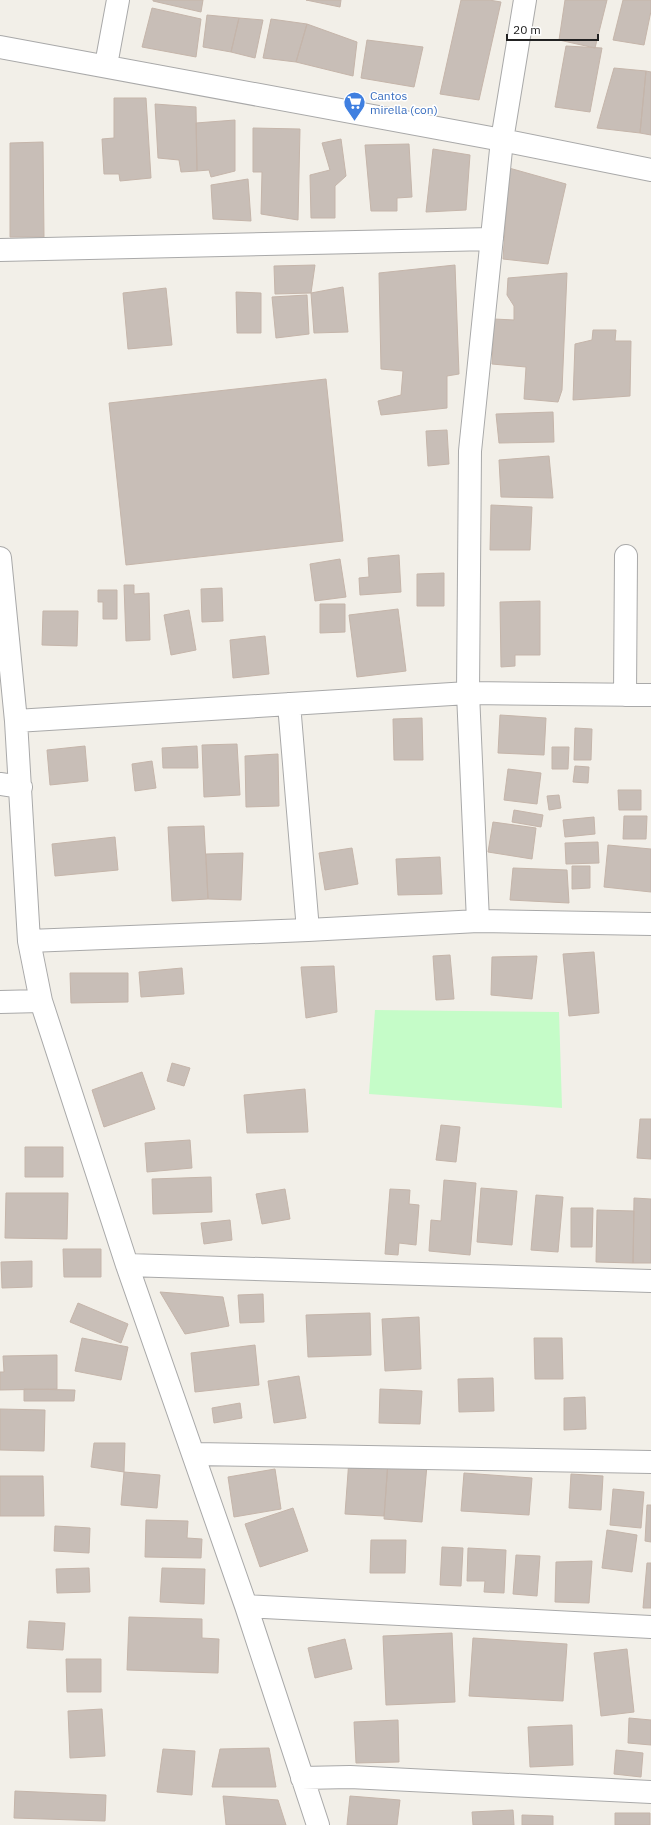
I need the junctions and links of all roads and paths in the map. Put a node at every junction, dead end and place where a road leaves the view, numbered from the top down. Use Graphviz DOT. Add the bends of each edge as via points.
graph roads {
  1 [pos="118,0"];
  2 [pos="525,0"];
  3 [pos="0,47"];
  4 [pos="106,65"];
  5 [pos="502,140"];
  6 [pos="651,170"];
  7 [pos="492,239"];
  8 [pos="0,250"];
  9 [pos="626,556"];
  10 [pos="0,558"];
  11 [pos="468,693"];
  12 [pos="625,695"];
  13 [pos="651,695"];
  14 [pos="289,704"];
  15 [pos="16,721"];
  16 [pos="10,786"];
  17 [pos="478,921"];
  18 [pos="651,924"];
  19 [pos="308,930"];
  20 [pos="29,941"];
  21 [pos="41,1001"];
  22 [pos="0,1002"];
  23 [pos="127,1265"];
  24 [pos="651,1282"];
  25 [pos="194,1454"];
  26 [pos="651,1462"];
  27 [pos="246,1606"];
  28 [pos="651,1627"];
  29 [pos="302,1778"];
  30 [pos="651,1792"];
  31 [pos="318,1825"];
  1 -- 4 [label="street"];
  2 -- 5 [label="street"];
  3 -- 4 [label="street"];
  4 -- 5 [label="street"];
  5 -- 6 [label="street"];
  5 -- 7 [label="street"];
  7 -- 8 [label="street"];
  7 -- 11 [label="street" via="470,451"];
  9 -- 12 [label="street"];
  10 -- 15 [label="street"];
  11 -- 12 [label="street"];
  11 -- 14 [label="street"];
  11 -- 17 [label="street"];
  12 -- 13 [label="street"];
  14 -- 15 [label="street"];
  14 -- 19 [label="street"];
  15 -- 16 [label="street"];
  16 -- 20 [label="street"];
  17 -- 18 [label="street"];
  17 -- 19 [label="street"];
  19 -- 20 [label="street"];
  20 -- 21 [label="street"];
  21 -- 22 [label="street"];
  21 -- 23 [label="street"];
  23 -- 24 [label="street"];
  23 -- 25 [label="street"];
  25 -- 26 [label="street"];
  25 -- 27 [label="street"];
  27 -- 28 [label="street"];
  27 -- 29 [label="street"];
  29 -- 30 [label="street" via="350,1777"];
  29 -- 31 [label="street"];
}
